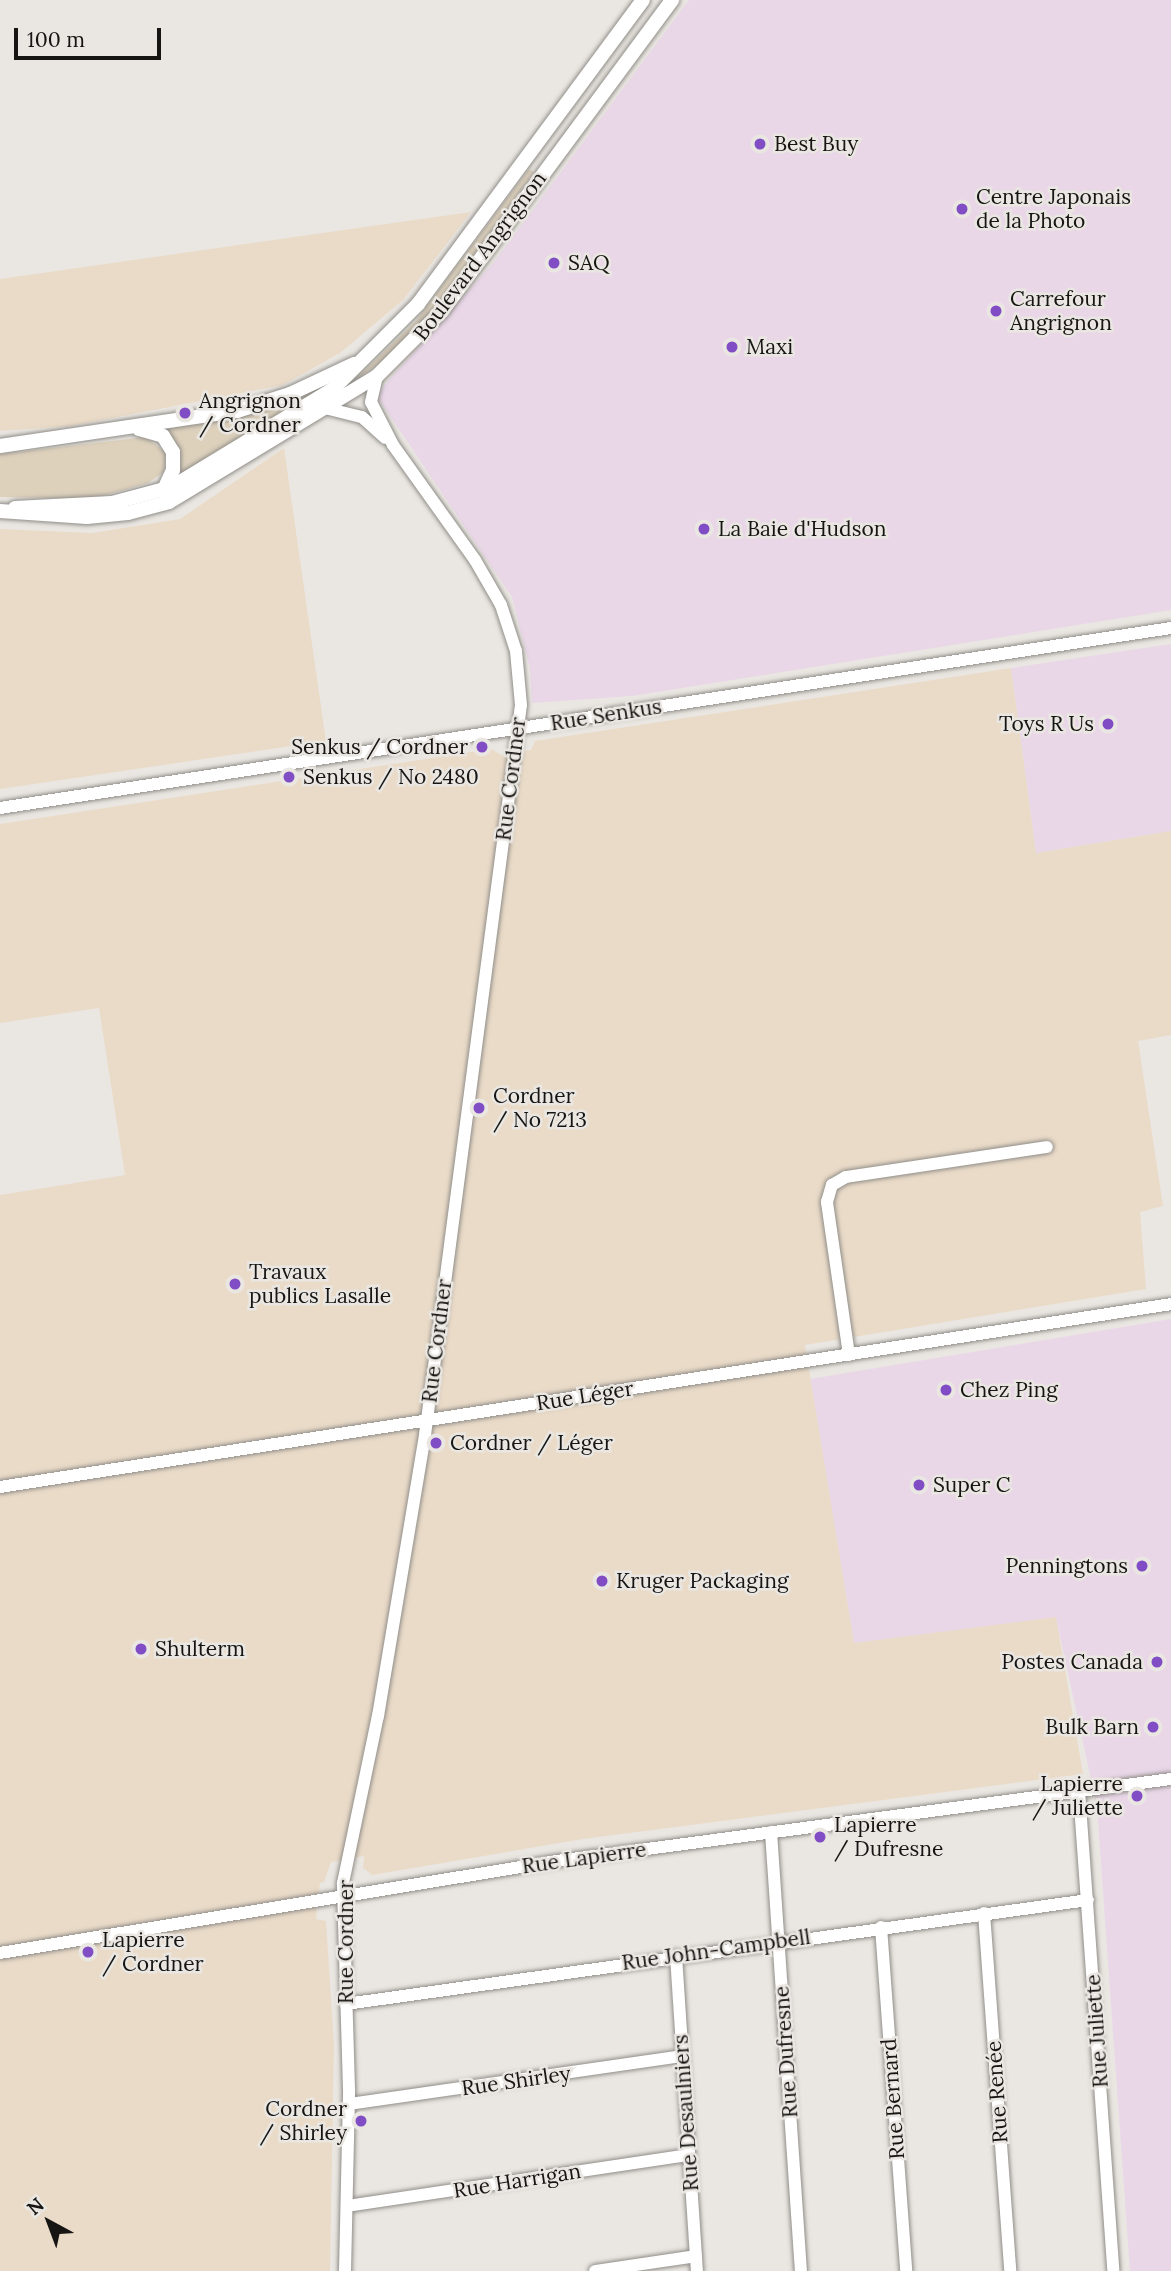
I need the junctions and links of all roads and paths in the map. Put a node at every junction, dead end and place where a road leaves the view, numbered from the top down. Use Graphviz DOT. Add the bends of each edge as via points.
graph roads {
  1 [pos="643,0"];
  2 [pos="673,0"];
  3 [pos="369,357"];
  4 [pos="377,376"];
  5 [pos="325,408"];
  6 [pos="137,428"];
  7 [pos="393,445"];
  8 [pos="0,446"];
  9 [pos="163,491"];
  10 [pos="0,511"];
  11 [pos="1171,628"];
  12 [pos="519,728"];
  13 [pos="0,808"];
  14 [pos="1047,1147"];
  15 [pos="1171,1304"];
  16 [pos="849,1354"];
  17 [pos="427,1420"];
  18 [pos="0,1487"];
  19 [pos="1171,1779"];
  20 [pos="1079,1791"];
  21 [pos="771,1832"];
  22 [pos="342,1897"];
  23 [pos="1088,1900"];
  24 [pos="984,1913"];
  25 [pos="881,1927"];
  26 [pos="779,1941"];
  27 [pos="0,1954"];
  28 [pos="676,1956"];
  29 [pos="346,2004"];
  30 [pos="683,2056"];
  31 [pos="349,2104"];
  32 [pos="688,2155"];
  33 [pos="347,2206"];
  34 [pos="696,2256"];
  35 [pos="345,2271"];
  36 [pos="595,2271"];
  37 [pos="697,2271"];
  38 [pos="801,2271"];
  39 [pos="906,2271"];
  40 [pos="1010,2271"];
  41 [pos="1113,2271"];
  1 -- 3 [label="main road, Boulevard Angrignon" via="418,304"];
  2 -- 4 [label="main road, Boulevard Angrignon" via="442,311"];
  3 -- 6 [label="main road" via="259,405"];
  3 -- 9 [label="main road, Boulevard Angrignon" via="319,398"];
  4 -- 5 [label="main road, Boulevard Angrignon"];
  4 -- 7 [label="street" via="371,402"];
  5 -- 7 [label="street" via="362,417"];
  5 -- 10 [label="main road, Boulevard Angrignon" via="193,491 156,506 87,517"];
  6 -- 8 [label="main road"];
  6 -- 9 [label="main road" via="158,433 171,446 175,464"];
  7 -- 12 [label="street, Rue Cordner" via="475,560 501,605 519,669"];
  9 -- 10 [label="main road, Boulevard Angrignon" via="112,503"];
  11 -- 12 [label="street, Rue Senkus"];
  12 -- 13 [label="street, Rue Senkus"];
  12 -- 17 [label="street, Rue Cordner"];
  14 -- 16 [label="street" via="846,1177 832,1185 827,1202"];
  15 -- 16 [label="street, Rue Léger"];
  16 -- 17 [label="street, Rue Léger"];
  17 -- 18 [label="street, Rue Léger"];
  17 -- 22 [label="street, Rue Cordner"];
  19 -- 20 [label="street, Rue Lapierre"];
  20 -- 21 [label="street, Rue Lapierre"];
  20 -- 23 [label="street, Rue Juliette"];
  21 -- 22 [label="street, Rue Lapierre"];
  21 -- 26 [label="street, Rue Dufresne"];
  22 -- 27 [label="street, Rue Lapierre"];
  22 -- 29 [label="street, Rue Cordner"];
  23 -- 24 [label="street, Rue John-Campbell"];
  23 -- 41 [label="street, Rue Juliette"];
  24 -- 25 [label="street, Rue John-Campbell"];
  24 -- 40 [label="street, Rue Renée"];
  25 -- 26 [label="street, Rue John-Campbell"];
  25 -- 39 [label="street, Rue Bernard"];
  26 -- 28 [label="street, Rue John-Campbell"];
  26 -- 38 [label="street, Rue Dufresne"];
  28 -- 29 [label="street, Rue John-Campbell"];
  28 -- 30 [label="street, Rue Desaulniers"];
  29 -- 31 [label="street, Rue Cordner"];
  30 -- 31 [label="street, Rue Shirley"];
  30 -- 32 [label="street, Rue Desaulniers"];
  31 -- 33 [label="street, Rue Cordner"];
  32 -- 33 [label="street, Rue Harrigan"];
  32 -- 34 [label="street, Rue Desaulniers"];
  33 -- 35 [label="street, Rue Cordner"];
  34 -- 36 [label="street"];
  34 -- 37 [label="street, Rue Desaulniers"];
}
